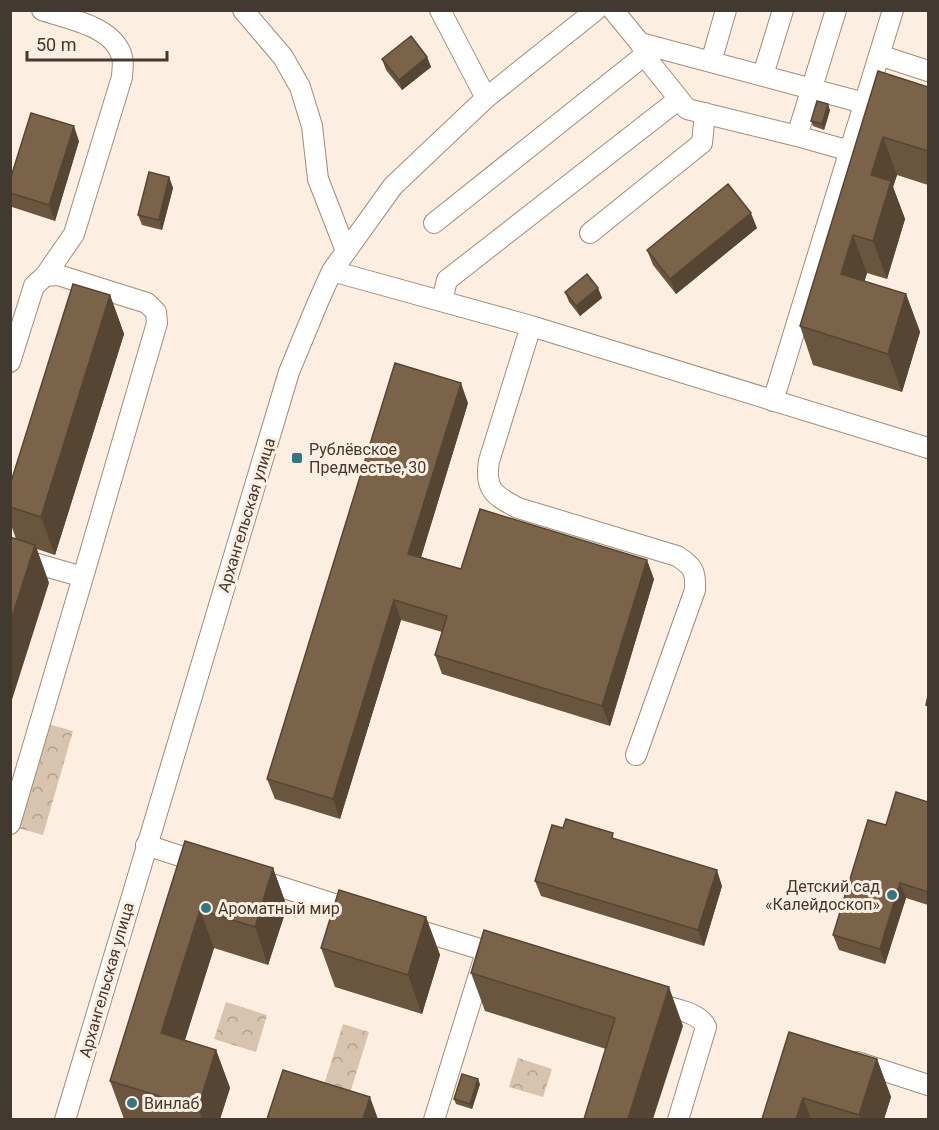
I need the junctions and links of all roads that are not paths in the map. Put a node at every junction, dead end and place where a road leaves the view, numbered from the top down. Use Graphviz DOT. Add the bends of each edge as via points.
graph roads {
  1 [pos="42,10"];
  2 [pos="243,10"];
  3 [pos="440,10"];
  4 [pos="596,10"];
  5 [pos="613,10"];
  6 [pos="726,10"];
  7 [pos="783,10"];
  8 [pos="836,10"];
  9 [pos="893,10"];
  10 [pos="643,48"];
  11 [pos="879,55"];
  12 [pos="711,62"];
  13 [pos="928,71"];
  14 [pos="763,75"];
  15 [pos="812,87"];
  16 [pos="486,98"];
  17 [pos="679,99"];
  18 [pos="864,103"];
  19 [pos="705,113"];
  20 [pos="797,136"];
  21 [pos="850,152"];
  22 [pos="434,224"];
  23 [pos="590,233"];
  24 [pos="346,251"];
  25 [pos="332,271"];
  26 [pos="45,276"];
  27 [pos="442,301"];
  28 [pos="531,326"];
  29 [pos="10,362"];
  30 [pos="773,400"];
  31 [pos="928,448"];
  32 [pos="10,556"];
  33 [pos="83,577"];
  34 [pos="636,755"];
  35 [pos="10,824"];
  36 [pos="146,845"];
  37 [pos="221,869"];
  38 [pos="243,876"];
  39 [pos="486,951"];
  40 [pos="519,961"];
  41 [pos="642,999"];
  42 [pos="844,1058"];
  43 [pos="928,1084"];
  44 [pos="64,1119"];
  45 [pos="434,1119"];
  46 [pos="678,1119"];
  1 -- 26 [label="street" via="98,30 112,40 122,57 122,77 74,234"];
  2 -- 24 [label="street" via="283,57 300,87 312,126 318,179"];
  3 -- 16 [label="street"];
  4 -- 16 [label="street, Архангельская улица"];
  5 -- 10 [label="street"];
  6 -- 12 [label="street"];
  7 -- 14 [label="street"];
  8 -- 15 [label="street"];
  9 -- 11 [label="street"];
  10 -- 12 [label="street"];
  10 -- 17 [label="street"];
  10 -- 22 [label="street"];
  11 -- 13 [label="street"];
  11 -- 18 [label="street"];
  12 -- 14 [label="street"];
  14 -- 15 [label="street"];
  15 -- 18 [label="street"];
  15 -- 20 [label="street"];
  16 -- 24 [label="street, Архангельская улица" via="393,186"];
  17 -- 19 [label="street" via="687,109"];
  17 -- 27 [label="street" via="447,280"];
  18 -- 21 [label="street"];
  19 -- 20 [label="street"];
  19 -- 23 [label="street" via="702,143"];
  20 -- 21 [label="street"];
  21 -- 30 [label="street"];
  24 -- 25 [label="street, Архангельская улица"];
  25 -- 27 [label="street"];
  25 -- 36 [label="street, Архангельская улица" via="289,372"];
  26 -- 29 [label="street" via="34,286"];
  26 -- 33 [label="street" via="58,275 147,303 156,312 157,323"];
  27 -- 28 [label="street"];
  28 -- 30 [label="street"];
  28 -- 34 [label="street" via="489,461 486,477 492,490 518,508 677,556 696,575 695,590"];
  30 -- 31 [label="street"];
  32 -- 33 [label="street"];
  33 -- 35 [label="street"];
  36 -- 37 [label="street"];
  36 -- 44 [label="street, Архангельская улица"];
  38 -- 39 [label="street"];
  39 -- 40 [label="street"];
  39 -- 45 [label="street"];
  41 -- 46 [label="street" via="697,1017 706,1027"];
  42 -- 43 [label="street"];
}
